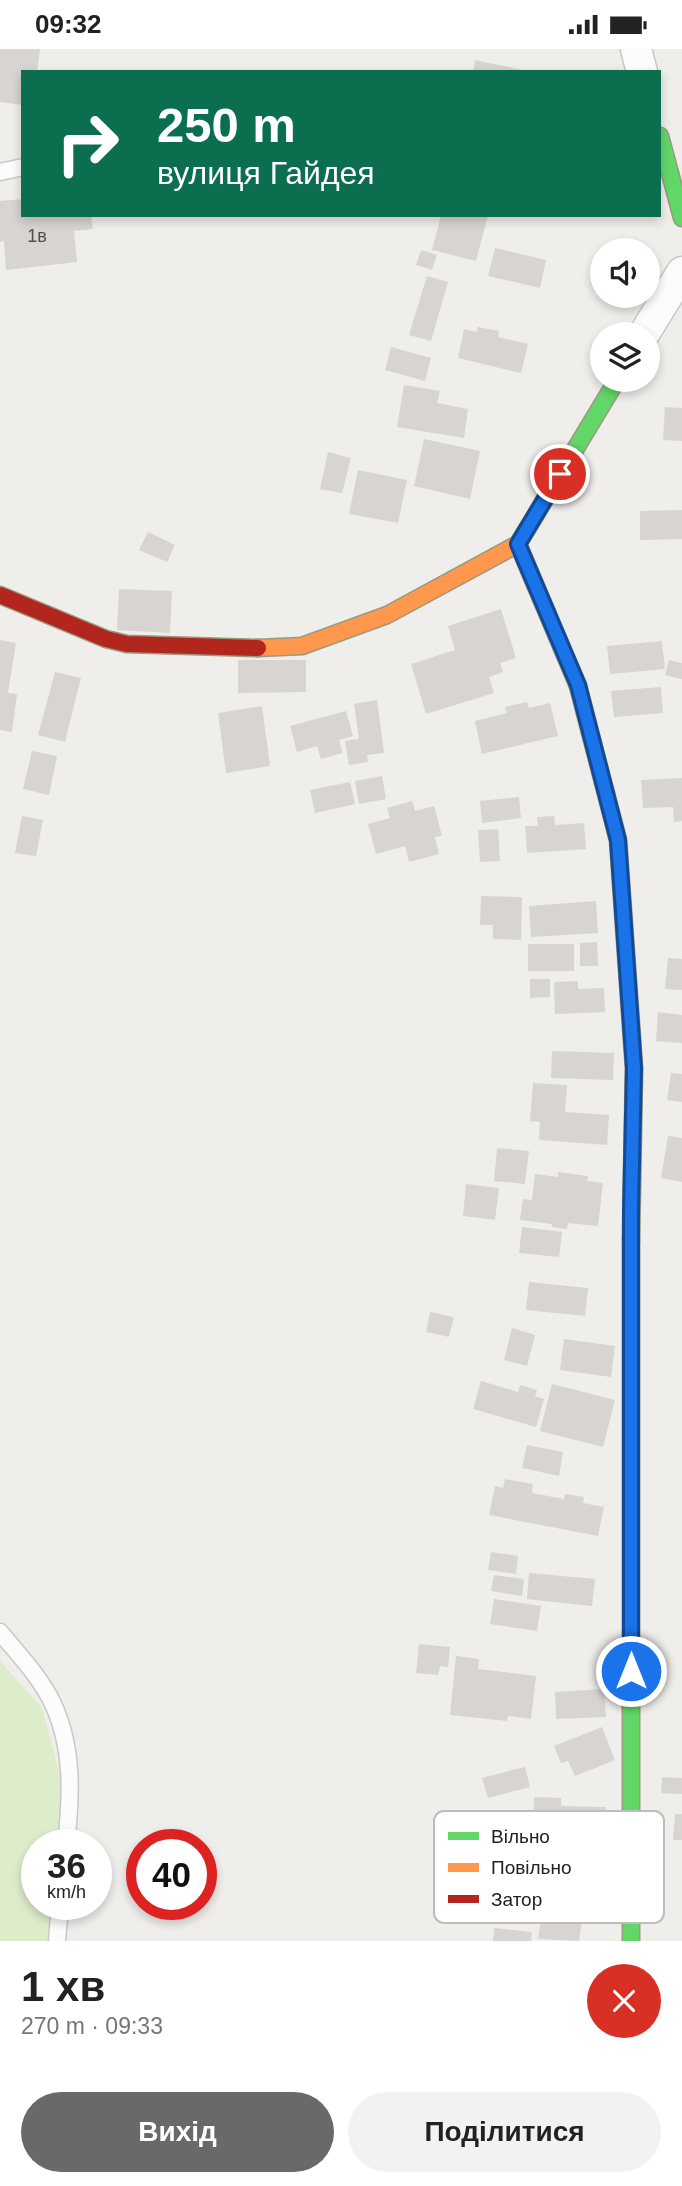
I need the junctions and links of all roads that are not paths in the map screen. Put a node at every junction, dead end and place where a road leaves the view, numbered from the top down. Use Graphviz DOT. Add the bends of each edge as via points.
graph roads {
  1 [pos="636,49"];
  2 [pos="641,70"];
  3 [pos="661,140"];
  4 [pos="21,167"];
  5 [pos="0,171"];
  6 [pos="682,218"];
  7 [pos="682,272"];
  8 [pos="652,322"];
  9 [pos="610,392"];
  10 [pos="518,544"];
  11 [pos="0,595"];
  12 [pos="0,1632"];
  13 [pos="631,1811"];
  14 [pos="68,1829"];
  15 [pos="59,1920"];
  16 [pos="631,1923"];
  17 [pos="57,1941"];
  18 [pos="631,1941"];
  1 -- 2 [label="street"];
  3 -- 6 [label="street"];
  4 -- 5 [label="lane"];
  7 -- 8 [label="street"];
  9 -- 10 [label="street"];
  10 -- 11 [label="street" via="387,615 302,646 127,644"];
  10 -- 13 [label="street" via="578,685 618,840 634,1068"];
  12 -- 14 [label="lane" via="31,1668 54,1706 68,1752"];
  15 -- 17 [label="lane"];
  16 -- 18 [label="street"];
}
